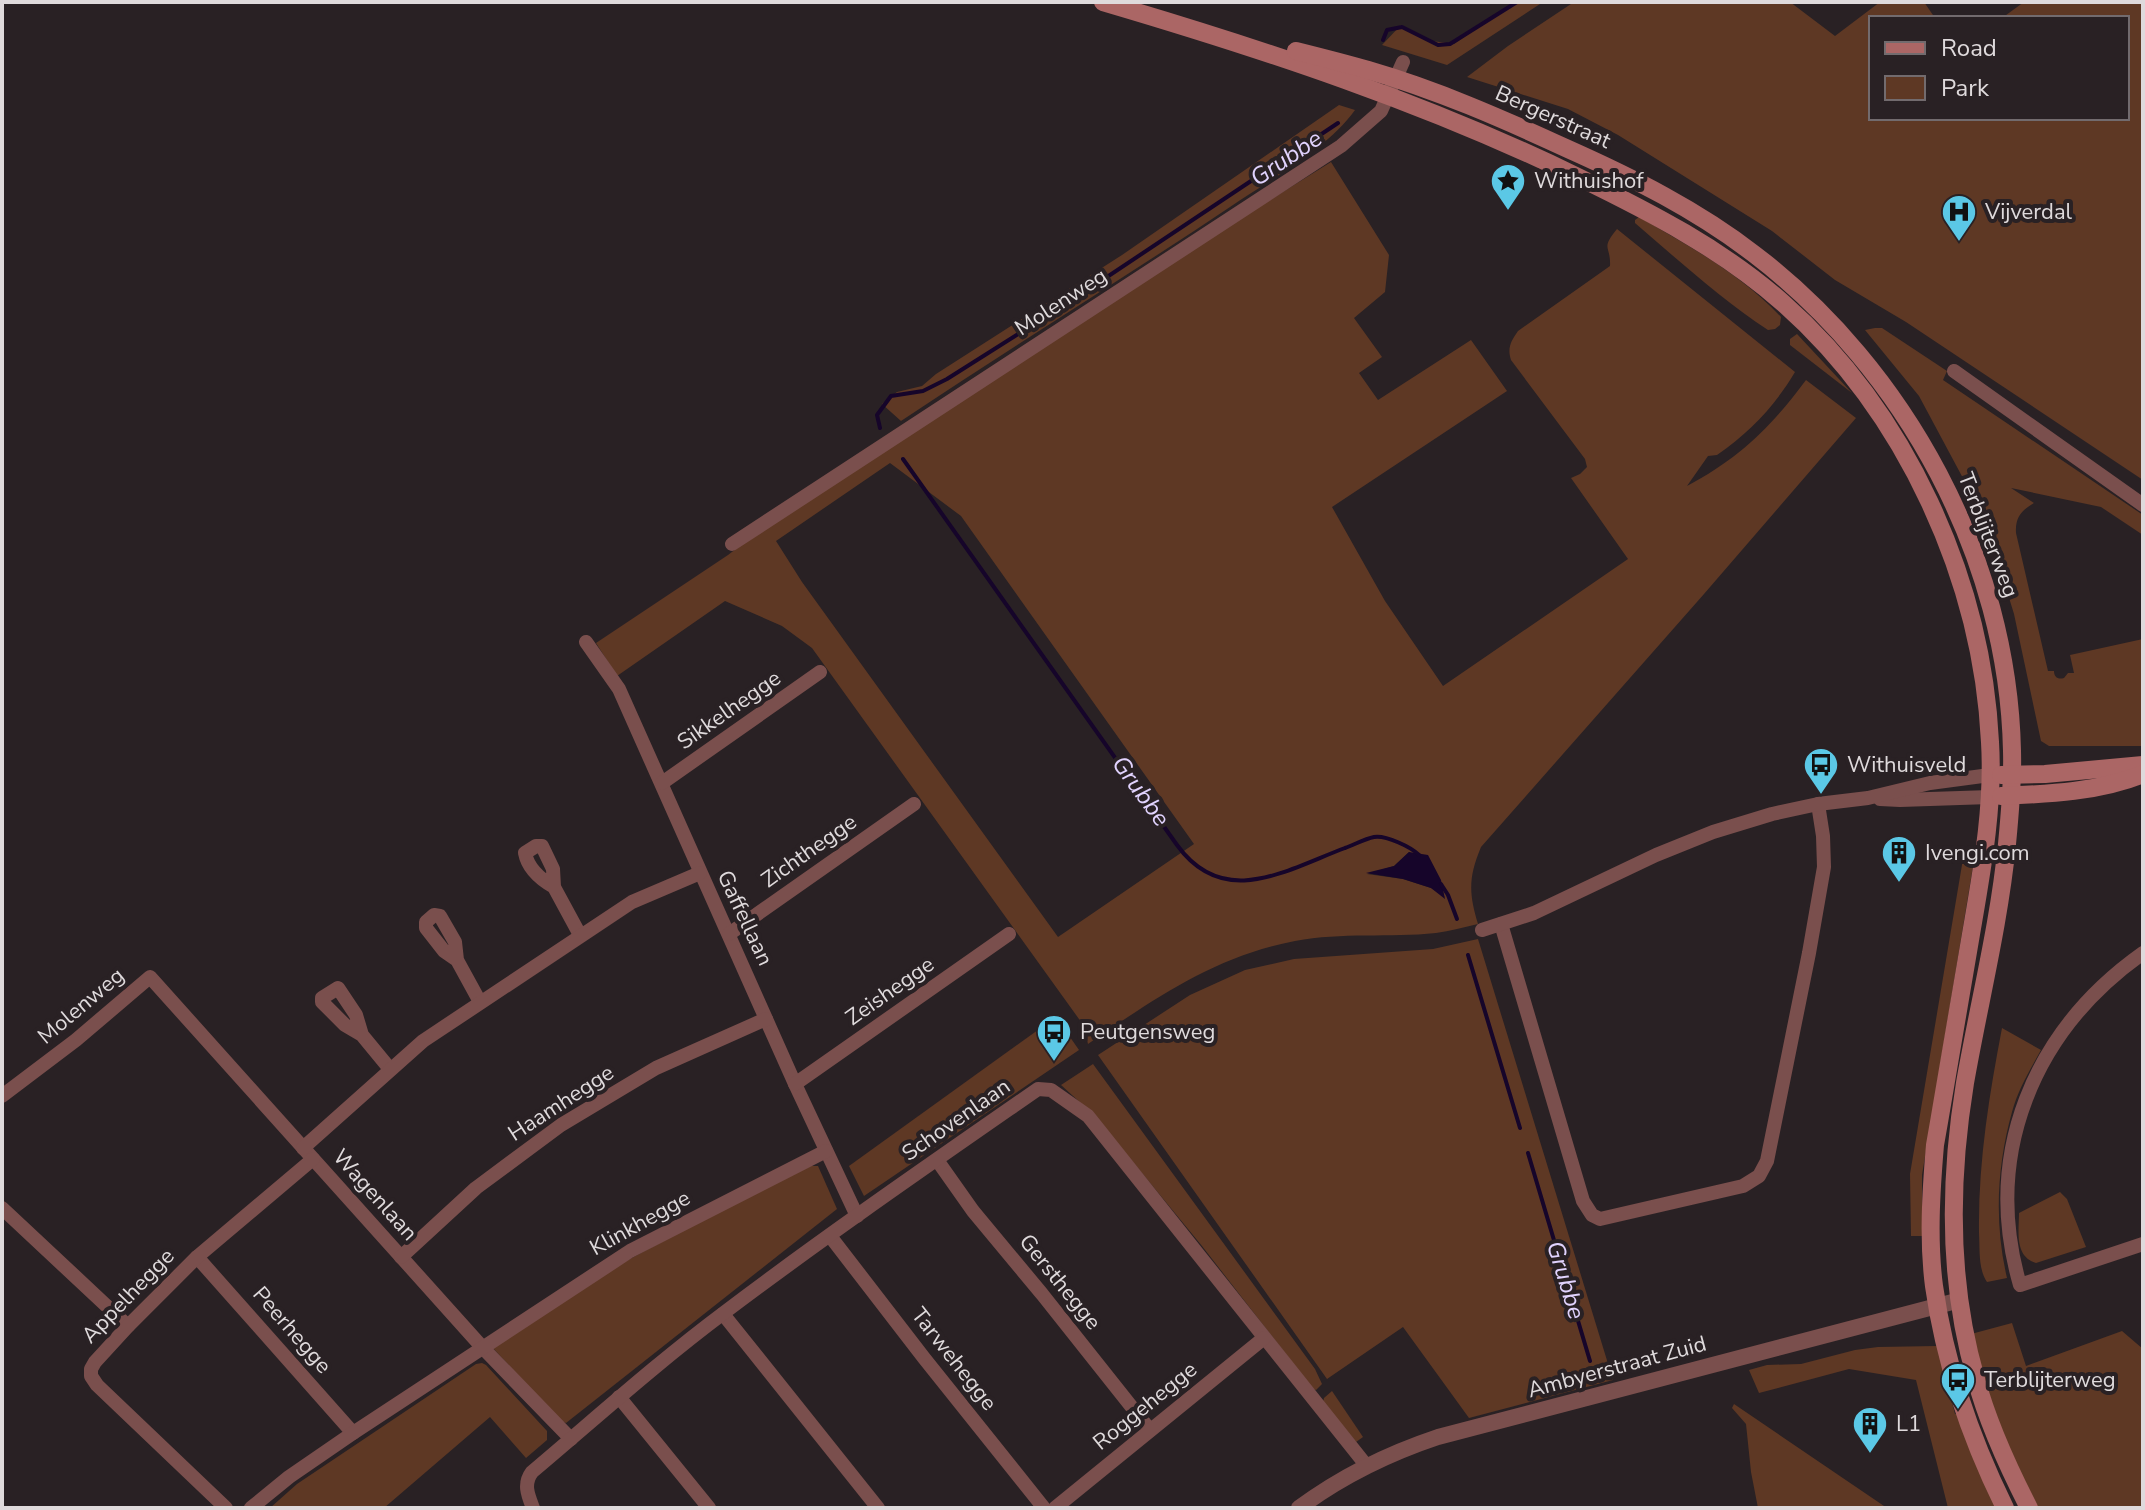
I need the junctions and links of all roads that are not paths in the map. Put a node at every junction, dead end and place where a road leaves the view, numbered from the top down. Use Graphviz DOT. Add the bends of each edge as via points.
graph roads {
  1 [pos="1103,2"];
  2 [pos="1396,79"];
  3 [pos="1846,340"];
  4 [pos="1831,353"];
  5 [pos="1954,371"];
  6 [pos="2143,505"];
  7 [pos="732,544"];
  8 [pos="586,642"];
  9 [pos="820,672"];
  10 [pos="2143,765"];
  11 [pos="2143,774"];
  12 [pos="1990,775"];
  13 [pos="2012,775"];
  14 [pos="662,783"];
  15 [pos="2011,795"];
  16 [pos="1990,797"];
  17 [pos="1868,798"];
  18 [pos="914,804"];
  19 [pos="1818,804"];
  20 [pos="700,873"];
  21 [pos="554,887"];
  22 [pos="1501,924"];
  23 [pos="1482,930"];
  24 [pos="729,934"];
  25 [pos="1009,934"];
  26 [pos="580,935"];
  27 [pos="2143,953"];
  28 [pos="457,960"];
  29 [pos="150,977"];
  30 [pos="480,1002"];
  31 [pos="766,1019"];
  32 [pos="362,1035"];
  33 [pos="390,1069"];
  34 [pos="795,1084"];
  35 [pos="2,1096"];
  36 [pos="826,1151"];
  37 [pos="308,1154"];
  38 [pos="937,1160"];
  39 [pos="2,1208"];
  40 [pos="857,1216"];
  41 [pos="830,1236"];
  42 [pos="2143,1244"];
  43 [pos="197,1257"];
  44 [pos="401,1257"];
  45 [pos="1960,1300"];
  46 [pos="1938,1306"];
  47 [pos="723,1314"];
  48 [pos="128,1326"];
  49 [pos="1264,1338"];
  50 [pos="482,1347"];
  51 [pos="619,1397"];
  52 [pos="1150,1430"];
  53 [pos="353,1433"];
  54 [pos="571,1439"];
  55 [pos="1366,1465"];
  56 [pos="226,1508"];
  57 [pos="251,1508"];
  58 [pos="533,1508"];
  59 [pos="709,1508"];
  60 [pos="878,1508"];
  61 [pos="1044,1508"];
  62 [pos="1055,1508"];
  63 [pos="1299,1508"];
  64 [pos="2005,1508"];
  65 [pos="2029,1508"];
  1 -- 2 [label="main road, Bergerstraat" via="1320,64"];
  2 -- 3 [label="main road, Bergerstraat" via="1542,137 1691,211 1786,279"];
  2 -- 4 [label="main road, Bergerstraat" via="1710,248 1765,288"];
  2 -- 7 [label="street, Molenweg" via="1379,113 1341,146"];
  3 -- 13 [label="main road, Terblijterweg" via="1920,439 1969,542 2002,655"];
  4 -- 12 [label="main road, Terblijterweg" via="1902,449 1953,559 1979,653"];
  5 -- 6 [label="street"];
  8 -- 14 [label="street, Gaffellaan" via="619,689"];
  9 -- 14 [label="street, Sikkelhegge"];
  10 -- 13 [label="main road"];
  11 -- 15 [label="main road" via="2088,788"];
  12 -- 13 [label="main road"];
  12 -- 16 [label="main road, Terblijterweg"];
  12 -- 17 [label="street"];
  13 -- 15 [label="main road, Terblijterweg"];
  14 -- 20 [label="street, Gaffellaan"];
  15 -- 16 [label="main road"];
  15 -- 45 [label="main road, Terblijterweg" via="1999,903 1957,1147 1954,1212"];
  16 -- 17 [label="street"];
  16 -- 46 [label="main road, Terblijterweg" via="1935,1145 1931,1199"];
  17 -- 19 [label="street"];
  18 -- 24 [label="street, Zichthegge"];
  19 -- 22 [label="street" via="1683,844"];
  19 -- 22 [label="street" via="1824,867 1806,968 1767,1161 1759,1176 1743,1186 1600,1219 1592,1215 1583,1201"];
  20 -- 24 [label="street, Gaffellaan"];
  20 -- 26 [label="street, Appelhegge" via="632,902"];
  21 -- 26 [label="street"];
  22 -- 23 [label="street"];
  24 -- 31 [label="street, Gaffellaan"];
  25 -- 34 [label="street, Zeishegge"];
  26 -- 30 [label="street, Appelhegge"];
  27 -- 42 [label="street" via="2111,977 2053,1045 2026,1096 2014,1136 2007,1194 2009,1240 2020,1285"];
  28 -- 30 [label="street"];
  29 -- 35 [label="street, Molenweg"];
  29 -- 37 [label="street, Wagenlaan"];
  30 -- 33 [label="street, Appelhegge"];
  31 -- 34 [label="street, Gaffellaan"];
  31 -- 44 [label="street, Haamhegge" via="656,1068 561,1125 476,1188"];
  32 -- 33 [label="street"];
  33 -- 37 [label="street, Appelhegge"];
  34 -- 36 [label="street, Gaffellaan"];
  36 -- 40 [label="street, Gaffellaan"];
  36 -- 50 [label="street, Klinkhegge" via="630,1251"];
  37 -- 43 [label="street, Appelhegge"];
  37 -- 44 [label="street, Wagenlaan"];
  38 -- 40 [label="street, Schovenlaan"];
  38 -- 49 [label="street, Schovenlaan" via="1038,1089 1051,1090 1088,1116"];
  38 -- 52 [label="street, Gersthegge"];
  39 -- 48 [label="street"];
  40 -- 41 [label="street, Schovenlaan"];
  41 -- 47 [label="street, Schovenlaan"];
  41 -- 61 [label="street, Tarwehegge"];
  43 -- 48 [label="street, Appelhegge"];
  43 -- 53 [label="street, Peerhegge"];
  44 -- 50 [label="street, Wagenlaan"];
  45 -- 46 [label="street, Ambyerstraat Zuid"];
  45 -- 65 [label="main road, Terblijterweg" via="1977,1384"];
  46 -- 55 [label="street, Ambyerstraat Zuid" via="1438,1437"];
  46 -- 64 [label="main road, Terblijterweg" via="1966,1415"];
  47 -- 51 [label="street, Schovenlaan"];
  47 -- 60 [label="street"];
  48 -- 56 [label="street, Appelhegge" via="95,1362 93,1380"];
  49 -- 52 [label="street, Roggehegge"];
  49 -- 55 [label="street, Schovenlaan"];
  50 -- 53 [label="street"];
  50 -- 54 [label="street, Wagenlaan"];
  51 -- 54 [label="street, Schovenlaan"];
  51 -- 59 [label="street"];
  52 -- 62 [label="street, Roggehegge"];
  53 -- 57 [label="street"];
  54 -- 58 [label="street, Schovenlaan" via="527,1479"];
  55 -- 63 [label="street, Ambyerstraat Zuid"];
}
